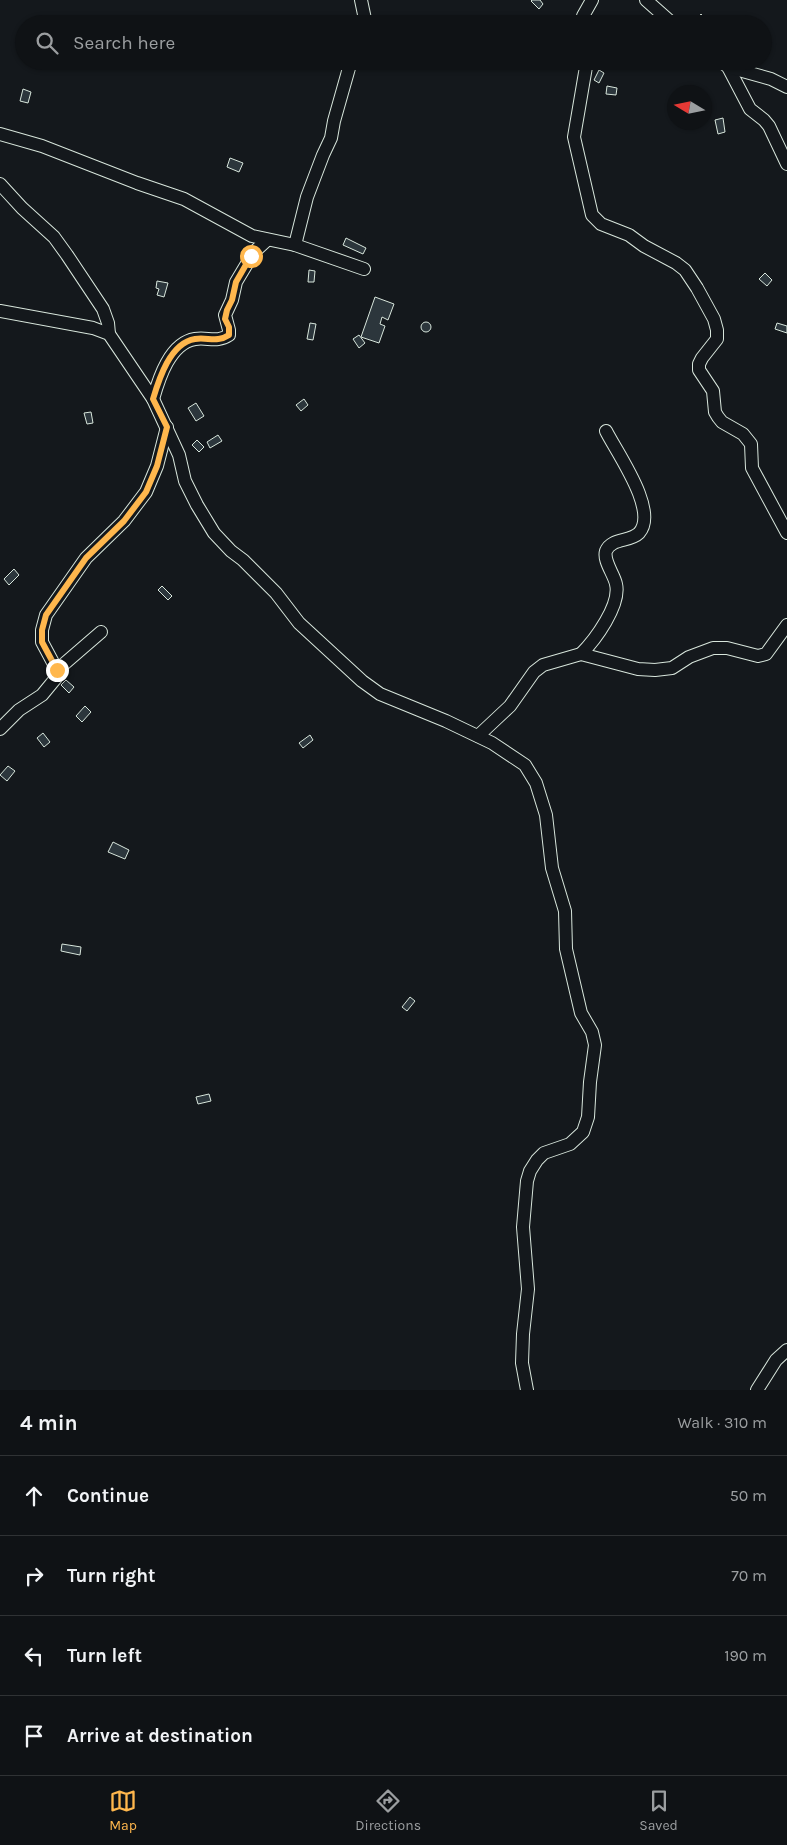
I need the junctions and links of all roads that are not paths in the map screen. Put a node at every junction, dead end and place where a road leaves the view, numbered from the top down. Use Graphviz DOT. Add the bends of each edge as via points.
graph roads {
  1 [pos="361,0"];
  2 [pos="592,0"];
  3 [pos="646,0"];
  4 [pos="365,15"];
  5 [pos="584,15"];
  6 [pos="663,15"];
  7 [pos="348,70"];
  8 [pos="585,70"];
  9 [pos="727,70"];
  10 [pos="743,70"];
  11 [pos="787,87"];
  12 [pos="0,134"];
  13 [pos="787,164"];
  14 [pos="0,184"];
  15 [pos="267,240"];
  16 [pos="295,245"];
  17 [pos="364,269"];
  18 [pos="0,311"];
  19 [pos="109,334"];
  20 [pos="153,399"];
  21 [pos="167,427"];
  22 [pos="606,432"];
  23 [pos="787,533"];
  24 [pos="787,626"];
  25 [pos="101,632"];
  26 [pos="581,654"];
  27 [pos="57,670"];
  28 [pos="0,729"];
  29 [pos="478,736"];
  30 [pos="787,1350"];
  31 [pos="527,1390"];
  32 [pos="757,1390"];
  1 -- 4 [label="street"];
  2 -- 5 [label="street"];
  3 -- 6 [label="street"];
  7 -- 16 [label="street" via="332,138 306,196"];
  8 -- 23 [label="street" via="574,138 592,215 601,224 629,235 676,262 697,288 717,330 717,339 698,364 699,370 713,391 718,417 743,434 751,444 752,468"];
  9 -- 13 [label="street" via="750,110 769,126"];
  10 -- 11 [label="street"];
  12 -- 15 [label="street" via="42,146 184,199 252,236"];
  14 -- 19 [label="street" via="54,237 103,309"];
  15 -- 16 [label="street"];
  15 -- 20 [label="street" via="254,252 236,282 225,315 229,335 217,340 194,339 175,351 165,366"];
  16 -- 17 [label="street"];
  18 -- 19 [label="street" via="93,328"];
  19 -- 20 [label="street"];
  20 -- 21 [label="street"];
  21 -- 27 [label="street" via="146,492 124,521 86,558 46,615 42,642"];
  21 -- 29 [label="street" via="179,455 185,481 214,533 276,593 299,623 380,694"];
  22 -- 26 [label="street" via="638,488 645,517 638,534 616,542 606,551 616,584 616,596 592,643"];
  24 -- 26 [label="street" via="766,654 758,656 713,648 672,668 638,669"];
  25 -- 27 [label="street"];
  26 -- 29 [label="street" via="543,665 534,672 510,706"];
  27 -- 28 [label="street" via="50,687"];
  29 -- 31 [label="street" via="525,765 536,783 546,815 552,868 565,911 566,949 581,1013 594,1040 588,1117 582,1132 570,1144 544,1153 530,1171 527,1181 523,1227 528,1289 522,1364"];
  30 -- 32 [label="street" via="776,1360"];
}
